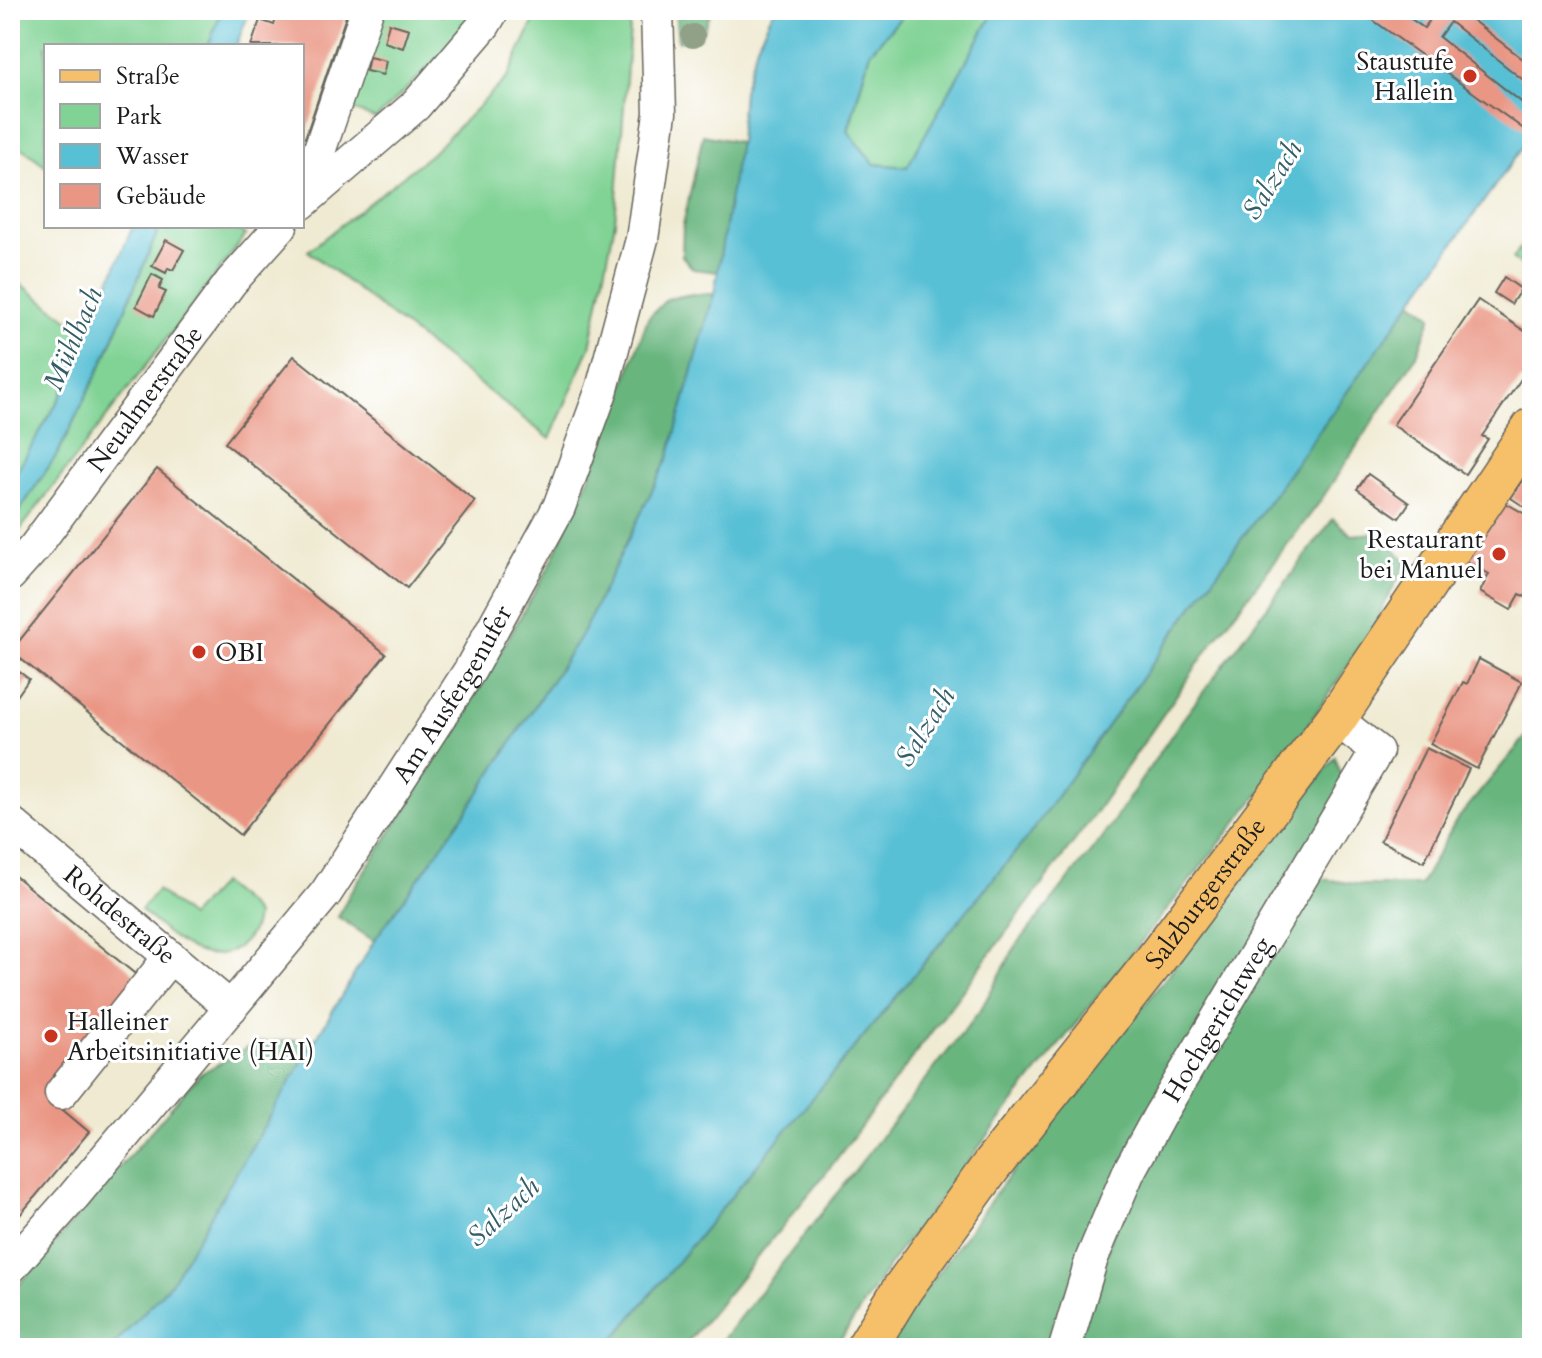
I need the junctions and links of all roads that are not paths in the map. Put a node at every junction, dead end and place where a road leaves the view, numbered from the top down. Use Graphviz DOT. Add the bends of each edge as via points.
graph roads {
  1 [pos="367,10"];
  2 [pos="493,10"];
  3 [pos="657,10"];
  4 [pos="304,196"];
  5 [pos="304,200"];
  6 [pos="279,228"];
  7 [pos="1532,428"];
  8 [pos="10,575"];
  9 [pos="1336,719"];
  10 [pos="10,822"];
  11 [pos="170,957"];
  12 [pos="231,1008"];
  13 [pos="61,1093"];
  14 [pos="10,1268"];
  15 [pos="866,1348"];
  16 [pos="1065,1348"];
  1 -- 4 [label="street"];
  2 -- 5 [label="street" via="416,105"];
  3 -- 12 [label="street, Am Ausfergenufer" via="660,113 642,239 602,389 559,507 470,670 335,880"];
  6 -- 8 [label="street, Neualmerstraße" via="231,282"];
  7 -- 9 [label="main road, Salzburgerstraße"];
  9 -- 15 [label="main road, Salzburgerstraße" via="992,1165"];
  9 -- 16 [label="street, Hochgerichtweg" via="1377,751 1129,1171 1092,1258"];
  10 -- 11 [label="street, Rohdestraße"];
  11 -- 12 [label="street, Rohdestraße"];
  11 -- 13 [label="street"];
  12 -- 14 [label="street, Am Ausfergenufer"];
}
